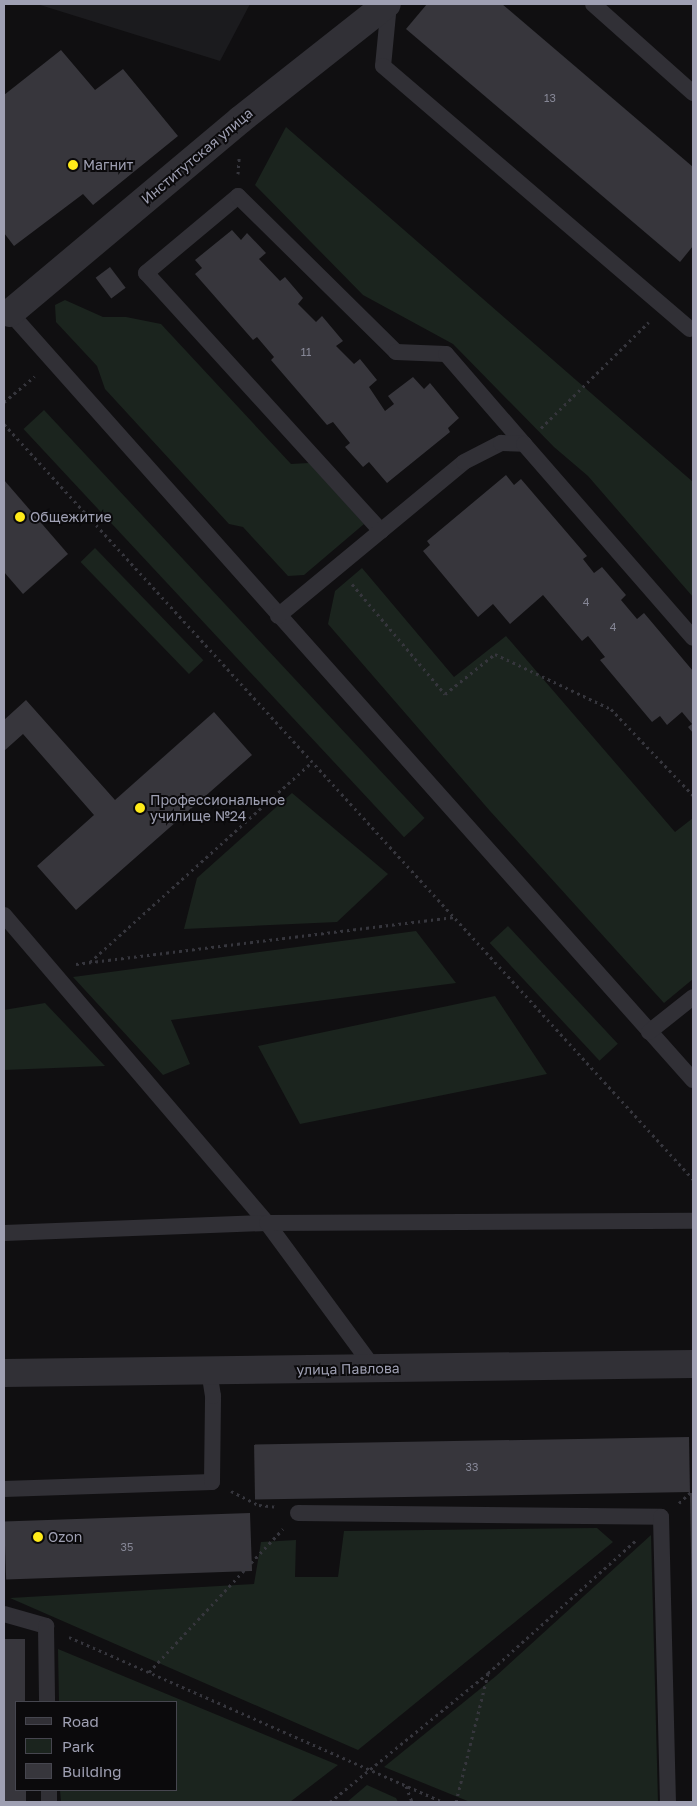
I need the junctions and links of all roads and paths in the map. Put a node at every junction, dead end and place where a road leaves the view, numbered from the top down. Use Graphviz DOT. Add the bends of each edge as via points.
graph roads {
  1 [pos="388,4"];
  2 [pos="593,4"];
  3 [pos="693,93"];
  4 [pos="664,307"];
  5 [pos="7,309"];
  6 [pos="690,329"];
  7 [pos="52,361"];
  8 [pos="4,402"];
  9 [pos="4,424"];
  10 [pos="524,444"];
  11 [pos="381,531"];
  12 [pos="338,567"];
  13 [pos="278,616"];
  14 [pos="693,638"];
  15 [pos="312,762"];
  16 [pos="693,795"];
  17 [pos="4,915"];
  18 [pos="455,917"];
  19 [pos="89,962"];
  20 [pos="50,967"];
  21 [pos="693,997"];
  22 [pos="649,1032"];
  23 [pos="693,1080"];
  24 [pos="693,1179"];
  25 [pos="693,1221"];
  26 [pos="267,1223"];
  27 [pos="4,1233"];
  28 [pos="693,1364"];
  29 [pos="374,1368"];
  30 [pos="209,1371"];
  31 [pos="4,1373"];
  32 [pos="212,1482"];
  33 [pos="4,1489"];
  34 [pos="693,1490"];
  35 [pos="278,1507"];
  36 [pos="298,1513"];
  37 [pos="661,1517"];
  38 [pos="4,1614"];
  39 [pos="46,1626"];
  40 [pos="148,1672"];
  41 [pos="488,1673"];
  42 [pos="47,1701"];
  43 [pos="370,1770"];
  44 [pos="406,1786"];
  45 [pos="330,1802"];
  46 [pos="412,1802"];
  47 [pos="443,1802"];
  48 [pos="456,1802"];
  49 [pos="668,1802"];
  1 -- 4 [label="lane" via="383,66"];
  1 -- 5 [label="street, Институтская улица"];
  2 -- 3 [label="lane"];
  4 -- 6 [label="lane"];
  4 -- 10 [label="path"];
  5 -- 7 [label="lane"];
  7 -- 8 [label="path"];
  7 -- 13 [label="lane"];
  9 -- 15 [label="path"];
  10 -- 11 [label="lane" via="501,442 464,462"];
  10 -- 11 [label="lane" via="446,354 396,352 238,196 146,273"];
  10 -- 14 [label="lane"];
  11 -- 12 [label="lane"];
  12 -- 13 [label="lane"];
  12 -- 16 [label="path" via="445,694 495,654 611,709"];
  13 -- 22 [label="lane"];
  15 -- 18 [label="path"];
  15 -- 19 [label="path"];
  17 -- 20 [label="lane"];
  18 -- 19 [label="path"];
  18 -- 24 [label="path"];
  19 -- 20 [label="path"];
  20 -- 26 [label="lane"];
  21 -- 22 [label="lane"];
  22 -- 23 [label="lane"];
  25 -- 26 [label="lane"];
  26 -- 27 [label="lane"];
  26 -- 29 [label="lane"];
  28 -- 29 [label="street, улица Павлова"];
  29 -- 30 [label="street, улица Павлова"];
  30 -- 31 [label="street, улица Павлова"];
  30 -- 32 [label="lane" via="213,1396"];
  32 -- 33 [label="lane"];
  32 -- 35 [label="path" via="258,1505"];
  34 -- 37 [label="path"];
  36 -- 37 [label="lane"];
  36 -- 40 [label="path"];
  37 -- 41 [label="path"];
  37 -- 49 [label="lane"];
  38 -- 39 [label="lane"];
  39 -- 40 [label="path"];
  39 -- 42 [label="lane"];
  40 -- 43 [label="path"];
  41 -- 43 [label="path"];
  41 -- 48 [label="path"];
  43 -- 44 [label="path"];
  43 -- 45 [label="path"];
  44 -- 46 [label="path"];
  44 -- 47 [label="path"];
}
